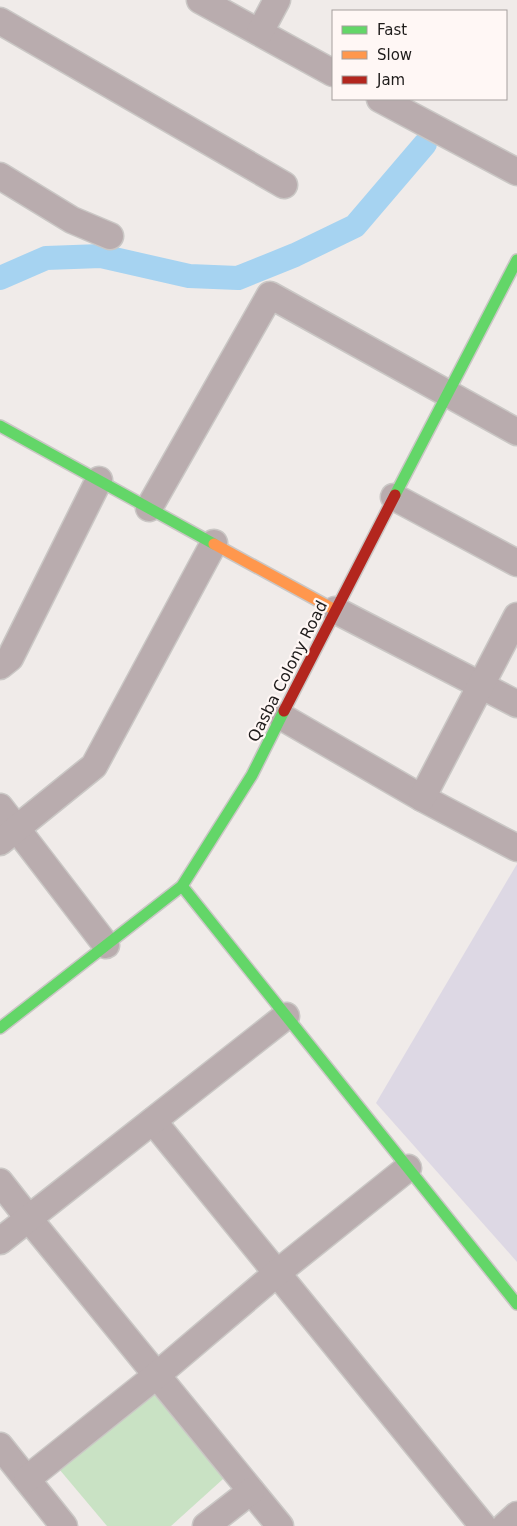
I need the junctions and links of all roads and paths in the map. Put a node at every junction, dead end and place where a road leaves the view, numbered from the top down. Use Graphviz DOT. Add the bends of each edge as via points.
graph roads {
  1 [pos="200,0"];
  2 [pos="277,0"];
  3 [pos="0,21"];
  4 [pos="260,32"];
  5 [pos="332,72"];
  6 [pos="382,100"];
  7 [pos="517,172"];
  8 [pos="0,176"];
  9 [pos="284,185"];
  10 [pos="110,236"];
  11 [pos="514,273"];
  12 [pos="447,394"];
  13 [pos="0,426"];
  14 [pos="517,432"];
  15 [pos="99,480"];
  16 [pos="394,497"];
  17 [pos="149,508"];
  18 [pos="214,543"];
  19 [pos="517,562"];
  20 [pos="335,610"];
  21 [pos="517,616"];
  22 [pos="0,666"];
  23 [pos="481,685"];
  24 [pos="517,704"];
  25 [pos="282,717"];
  26 [pos="422,798"];
  27 [pos="0,807"];
  28 [pos="8,836"];
  29 [pos="517,848"];
  30 [pos="182,886"];
  31 [pos="106,946"];
  32 [pos="286,1016"];
  33 [pos="0,1028"];
  34 [pos="153,1121"];
  35 [pos="408,1168"];
  36 [pos="0,1182"];
  37 [pos="29,1219"];
  38 [pos="0,1241"];
  39 [pos="277,1273"];
  40 [pos="517,1304"];
  41 [pos="157,1375"];
  42 [pos="0,1446"];
  43 [pos="27,1479"];
  44 [pos="251,1490"];
  45 [pos="517,1515"];
  46 [pos="64,1526"];
  47 [pos="206,1526"];
  48 [pos="280,1526"];
  49 [pos="483,1526"];
  50 [pos="505,1526"];
  1 -- 4 [label="street"];
  2 -- 4 [label="street"];
  3 -- 9 [label="street"];
  4 -- 5 [label="street"];
  6 -- 7 [label="street"];
  8 -- 10 [label="street" via="72,220"];
  11 -- 12 [label="street, Qasba Colony Road"];
  12 -- 14 [label="street"];
  12 -- 16 [label="street, Qasba Colony Road"];
  12 -- 17 [label="street" via="270,295"];
  13 -- 15 [label="street"];
  15 -- 17 [label="street"];
  15 -- 22 [label="street" via="10,658"];
  16 -- 19 [label="street"];
  16 -- 20 [label="street, Qasba Colony Road"];
  17 -- 18 [label="street"];
  18 -- 20 [label="street"];
  18 -- 28 [label="street" via="94,766"];
  20 -- 23 [label="street"];
  20 -- 25 [label="street, Qasba Colony Road"];
  21 -- 23 [label="street"];
  23 -- 24 [label="street"];
  23 -- 26 [label="street"];
  25 -- 26 [label="street"];
  25 -- 30 [label="street, Qasba Colony Road" via="252,775"];
  26 -- 29 [label="street"];
  27 -- 28 [label="street"];
  28 -- 31 [label="street"];
  30 -- 31 [label="street, Qasba Colony Road"];
  30 -- 32 [label="street"];
  31 -- 33 [label="street, Qasba Colony Road"];
  32 -- 34 [label="street"];
  32 -- 35 [label="street"];
  34 -- 37 [label="street"];
  34 -- 39 [label="street"];
  35 -- 39 [label="street"];
  35 -- 40 [label="street"];
  36 -- 37 [label="street"];
  37 -- 38 [label="street"];
  37 -- 41 [label="street"];
  39 -- 41 [label="street"];
  39 -- 49 [label="street"];
  41 -- 43 [label="street"];
  41 -- 44 [label="street"];
  42 -- 43 [label="street"];
  43 -- 46 [label="street"];
  44 -- 47 [label="street"];
  44 -- 48 [label="street"];
  45 -- 50 [label="street"];
}
